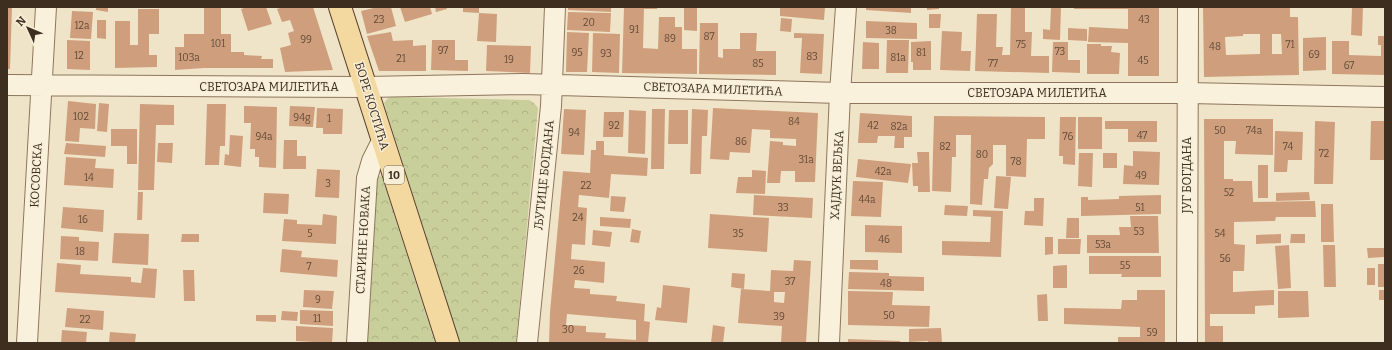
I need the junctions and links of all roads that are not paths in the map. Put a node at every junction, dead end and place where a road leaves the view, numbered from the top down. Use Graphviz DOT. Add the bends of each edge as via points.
graph roads {
  1 [pos="46,7"];
  2 [pos="340,7"];
  3 [pos="555,7"];
  4 [pos="846,7"];
  5 [pos="1188,7"];
  6 [pos="7,85"];
  7 [pos="42,85"];
  8 [pos="551,85"];
  9 [pos="366,87"];
  10 [pos="840,93"];
  11 [pos="1188,93"];
  12 [pos="1385,97"];
  13 [pos="382,141"];
  14 [pos="27,343"];
  15 [pos="357,343"];
  16 [pos="448,343"];
  17 [pos="526,343"];
  18 [pos="829,343"];
  19 [pos="1187,343"];
  1 -- 7 [label="street, КОСОВСКА"];
  2 -- 9 [label="main road, БОРЕ КОСТИЋА / 10"];
  3 -- 8 [label="street, ЉУТИЦЕ БОГДАНА"];
  4 -- 10 [label="street, ХАЈДУК ВЕЉКА"];
  5 -- 11 [label="street, ЈУГ БОГДАНА"];
  6 -- 7 [label="street, СВЕТОЗАРА МИЛЕТИЋА"];
  7 -- 9 [label="street, СВЕТОЗАРА МИЛЕТИЋА"];
  7 -- 14 [label="street, КОСОВСКА"];
  8 -- 9 [label="street, СВЕТОЗАРА МИЛЕТИЋА"];
  8 -- 10 [label="street, СВЕТОЗАРА МИЛЕТИЋА"];
  8 -- 17 [label="street, ЉУТИЦЕ БОГДАНА" via="551,106"];
  9 -- 13 [label="main road, БОРЕ КОСТИЋА / 10"];
  10 -- 11 [label="street, СВЕТОЗАРА МИЛЕТИЋА"];
  10 -- 18 [label="street, ХАЈДУК ВЕЉКА"];
  11 -- 12 [label="street, СВЕТОЗАРА МИЛЕТИЋА"];
  11 -- 19 [label="street, ЈУГ БОГДАНА"];
  13 -- 15 [label="street, СТАРИНЕ НОВАКА" via="367,178"];
  13 -- 16 [label="main road, БОРЕ КОСТИЋА / 10"];
}
